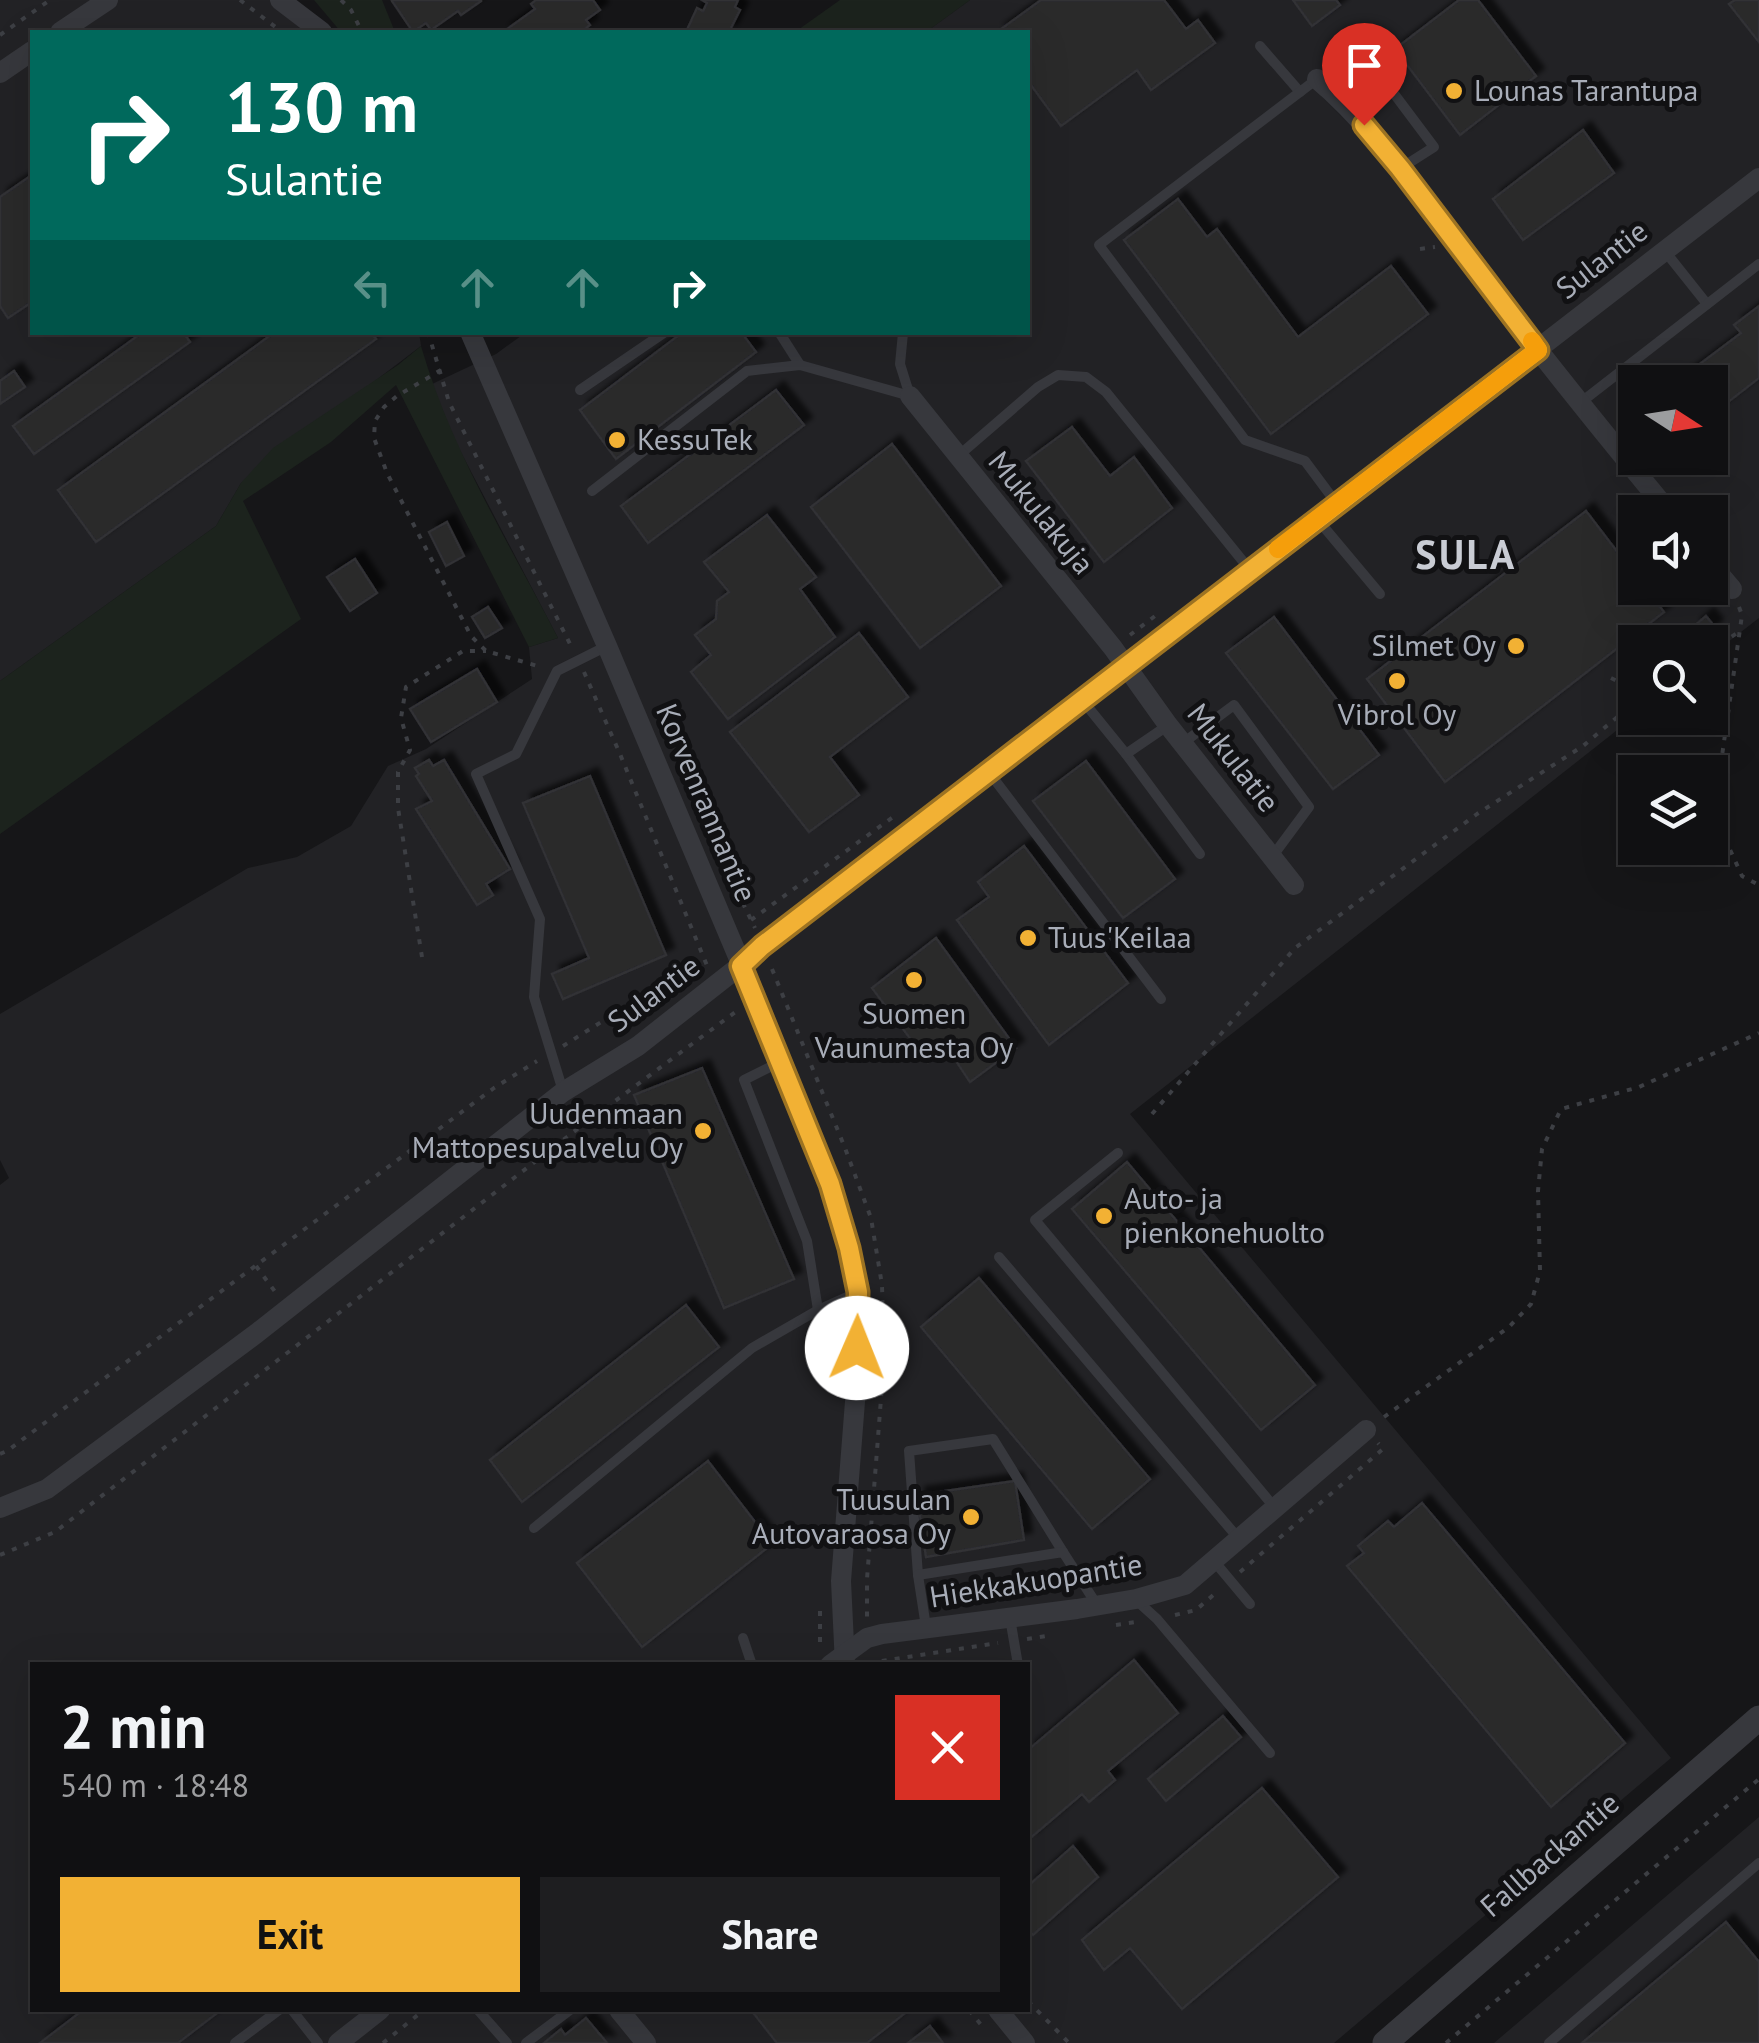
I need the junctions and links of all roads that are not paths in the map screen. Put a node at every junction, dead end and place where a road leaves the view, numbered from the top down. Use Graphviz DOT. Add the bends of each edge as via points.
graph roads {
  1 [pos="108,0"];
  2 [pos="280,0"];
  3 [pos="63,30"];
  4 [pos="319,30"];
  5 [pos="1260,46"];
  6 [pos="30,52"];
  7 [pos="0,73"];
  8 [pos="1317,79"];
  9 [pos="1300,92"];
  10 [pos="1346,103"];
  11 [pos="1400,168"];
  12 [pos="1759,178"];
  13 [pos="1664,250"];
  14 [pos="1759,264"];
  15 [pos="1708,304"];
  16 [pos="471,335"];
  17 [pos="661,335"];
  18 [pos="781,335"];
  19 [pos="903,335"];
  20 [pos="1538,350"];
  21 [pos="800,364"];
  22 [pos="580,390"];
  23 [pos="910,396"];
  24 [pos="1580,404"];
  25 [pos="957,457"];
  26 [pos="592,491"];
  27 [pos="1655,495"];
  28 [pos="1337,504"];
  29 [pos="1317,519"];
  30 [pos="1250,570"];
  31 [pos="1728,584"];
  32 [pos="1732,589"];
  33 [pos="1380,594"];
  34 [pos="608,646"];
  35 [pos="1125,668"];
  36 [pos="1083,700"];
  37 [pos="1168,726"];
  38 [pos="1183,743"];
  39 [pos="1126,754"];
  40 [pos="988,771"];
  41 [pos="1200,854"];
  42 [pos="1272,856"];
  43 [pos="1294,886"];
  44 [pos="741,966"];
  45 [pos="1160,999"];
  46 [pos="782,1061"];
  47 [pos="564,1092"];
  48 [pos="1118,1152"];
  49 [pos="999,1257"];
  50 [pos="858,1292"];
  51 [pos="818,1310"];
  52 [pos="1366,1430"];
  53 [pos="0,1508"];
  54 [pos="1276,1508"];
  55 [pos="534,1528"];
  56 [pos="1240,1539"];
  57 [pos="1063,1552"];
  58 [pos="1214,1561"];
  59 [pos="918,1574"];
  60 [pos="1136,1599"];
  61 [pos="1250,1604"];
  62 [pos="1097,1606"];
  63 [pos="1010,1617"];
  64 [pos="926,1628"];
  65 [pos="743,1638"];
  66 [pos="839,1661"];
  67 [pos="751,1662"];
  68 [pos="1018,1662"];
  69 [pos="1759,1718"];
  70 [pos="1270,1752"];
  71 [pos="1759,1862"];
  72 [pos="276,2012"];
  73 [pos="294,2012"];
  74 [pos="377,2012"];
  75 [pos="480,2012"];
  76 [pos="567,2012"];
  77 [pos="621,2012"];
  78 [pos="1000,2012"];
  79 [pos="235,2043"];
  80 [pos="318,2043"];
  81 [pos="338,2043"];
  82 [pos="508,2043"];
  83 [pos="526,2043"];
  84 [pos="646,2043"];
  85 [pos="1025,2043"];
  86 [pos="1385,2043"];
  87 [pos="1549,2043"];
  1 -- 3 [label="street"];
  2 -- 4 [label="street"];
  5 -- 9 [label="lane"];
  6 -- 7 [label="street"];
  8 -- 9 [label="lane"];
  8 -- 10 [label="street"];
  9 -- 28 [label="lane" via="1099,244 1245,440 1305,461"];
  10 -- 11 [label="street"];
  10 -- 11 [label="lane" via="1383,79 1434,147"];
  11 -- 20 [label="street"];
  12 -- 13 [label="street, Sulantie"];
  13 -- 15 [label="lane"];
  13 -- 20 [label="street, Sulantie"];
  14 -- 15 [label="lane"];
  15 -- 24 [label="lane"];
  16 -- 34 [label="street, Korvenrannantie"];
  17 -- 22 [label="lane"];
  18 -- 21 [label="lane"];
  19 -- 23 [label="lane" via="900,364"];
  20 -- 24 [label="street"];
  20 -- 28 [label="street, Sulantie"];
  21 -- 23 [label="lane"];
  21 -- 26 [label="lane" via="748,371"];
  23 -- 25 [label="street, Mukulakuja"];
  24 -- 27 [label="street"];
  25 -- 30 [label="lane" via="1038,386 1058,375 1086,377 1106,392"];
  25 -- 35 [label="street, Mukulakuja"];
  28 -- 29 [label="street, Sulantie"];
  29 -- 30 [label="street, Sulantie"];
  29 -- 33 [label="lane"];
  30 -- 35 [label="street, Sulantie"];
  31 -- 32 [label="street"];
  34 -- 44 [label="street, Korvenrannantie"];
  34 -- 47 [label="lane" via="557,671 516,754 476,774 540,919 534,997"];
  35 -- 36 [label="street, Sulantie"];
  35 -- 37 [label="street, Mukulatie"];
  36 -- 39 [label="lane"];
  36 -- 40 [label="street, Sulantie"];
  37 -- 38 [label="street, Mukulatie"];
  37 -- 39 [label="lane"];
  38 -- 42 [label="street, Mukulatie"];
  38 -- 42 [label="lane" via="1234,705 1309,807"];
  39 -- 41 [label="lane"];
  40 -- 44 [label="street, Sulantie"];
  40 -- 45 [label="lane"];
  42 -- 43 [label="street, Mukulatie"];
  44 -- 46 [label="street, Korvenrannantie"];
  44 -- 47 [label="street, Sulantie" via="638,1046"];
  46 -- 50 [label="street, Korvenrannantie" via="830,1184"];
  46 -- 51 [label="lane" via="744,1080 807,1242"];
  47 -- 53 [label="street, Sulantie" via="46,1489"];
  48 -- 54 [label="lane" via="1035,1220"];
  49 -- 56 [label="lane"];
  50 -- 51 [label="lane"];
  50 -- 66 [label="street, Korvenrannantie"];
  51 -- 55 [label="lane" via="752,1348"];
  52 -- 54 [label="street, Hiekkakuopantie"];
  54 -- 56 [label="street, Hiekkakuopantie"];
  56 -- 58 [label="street, Hiekkakuopantie"];
  57 -- 59 [label="lane"];
  57 -- 59 [label="lane" via="993,1438 910,1451"];
  57 -- 62 [label="lane"];
  58 -- 60 [label="street, Hiekkakuopantie" via="1185,1586"];
  58 -- 61 [label="lane"];
  59 -- 64 [label="lane"];
  60 -- 62 [label="street, Hiekkakuopantie"];
  60 -- 70 [label="lane"];
  62 -- 63 [label="street, Hiekkakuopantie"];
  63 -- 64 [label="street, Hiekkakuopantie"];
  63 -- 68 [label="lane"];
  64 -- 66 [label="street, Hiekkakuopantie" via="867,1638"];
  65 -- 67 [label="lane"];
  69 -- 86 [label="street, Fallbackantie"];
  71 -- 87 [label="lane"];
  72 -- 79 [label="lane"];
  73 -- 80 [label="lane"];
  74 -- 81 [label="street"];
  75 -- 82 [label="lane"];
  76 -- 83 [label="lane"];
  77 -- 84 [label="street"];
  78 -- 85 [label="street"];
}
